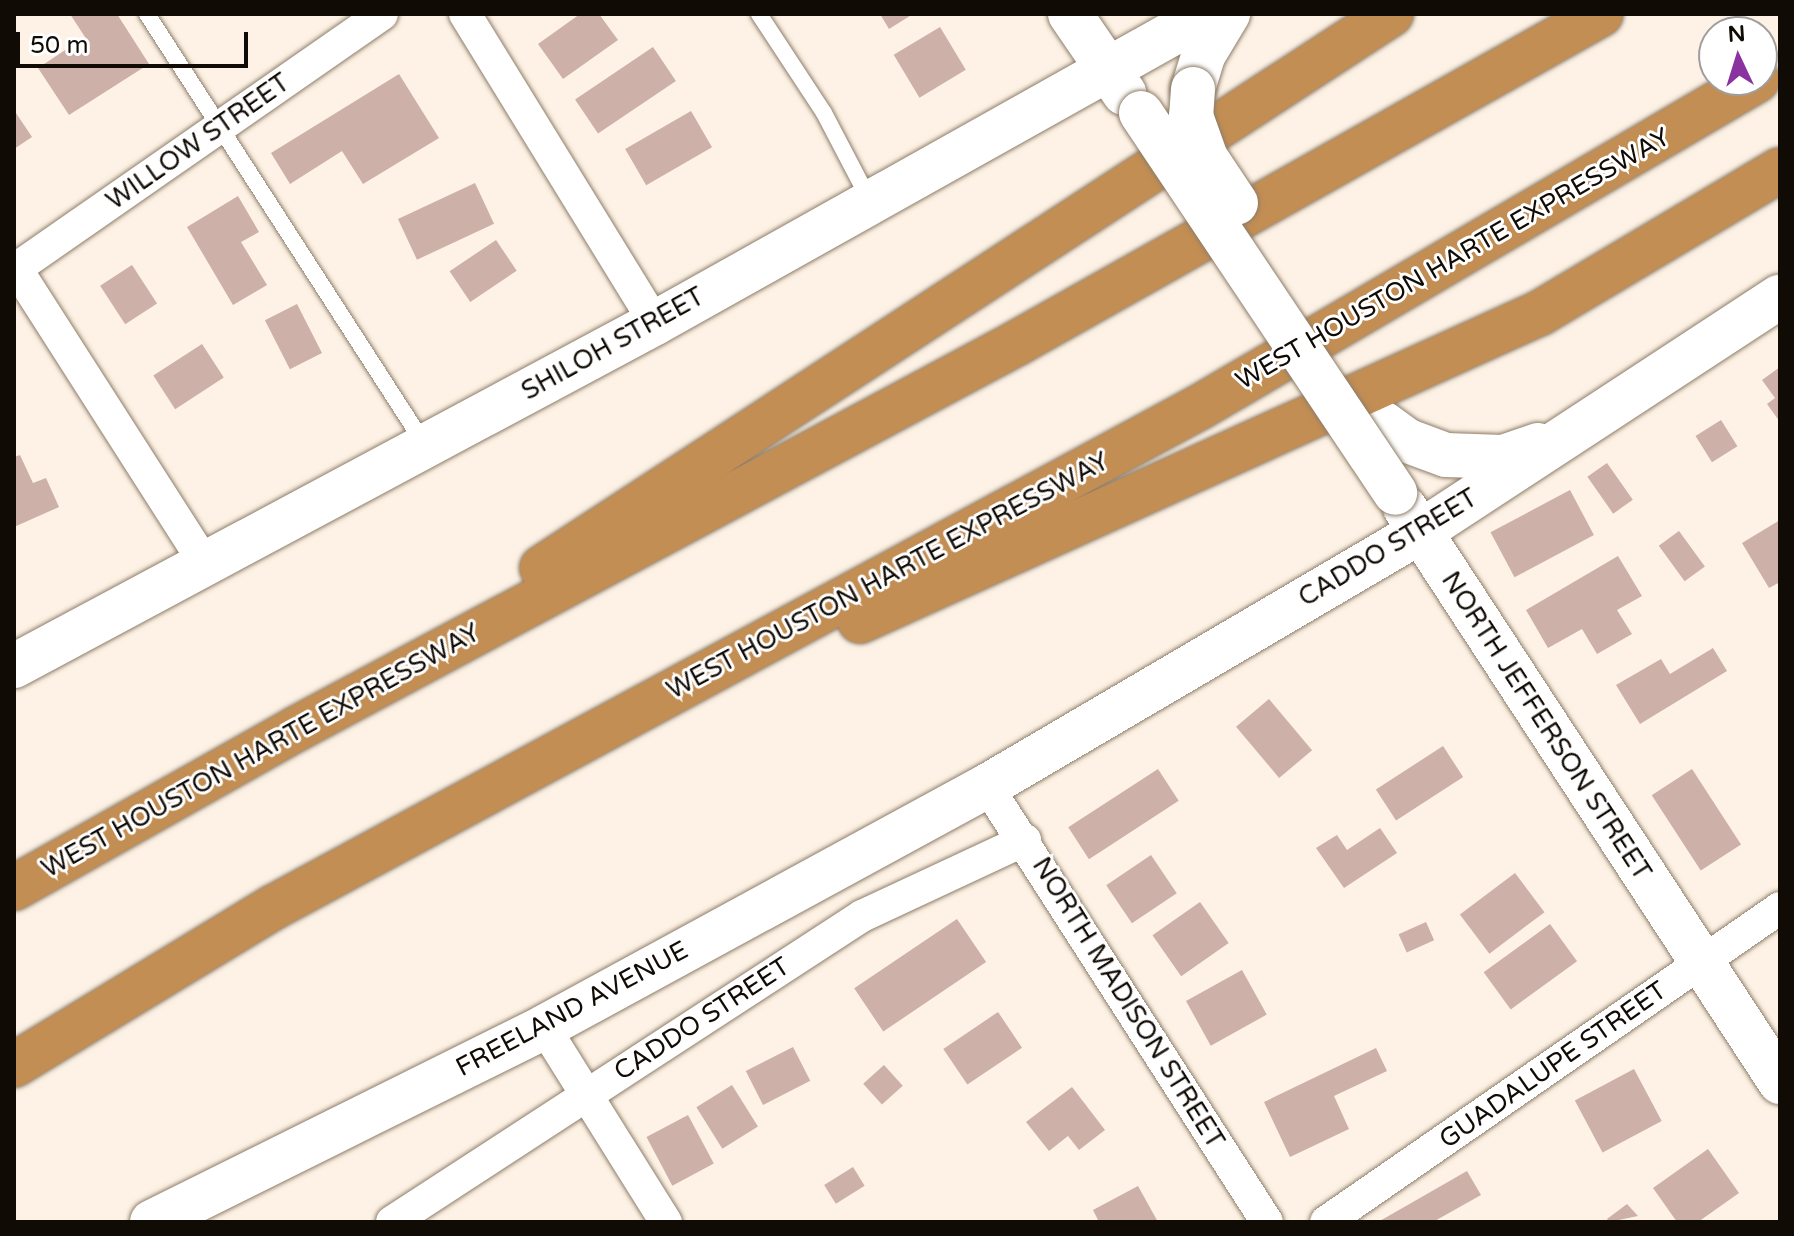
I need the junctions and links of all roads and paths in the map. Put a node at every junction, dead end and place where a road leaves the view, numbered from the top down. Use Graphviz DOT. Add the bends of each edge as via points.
graph roads {
  1 [pos="147,14"];
  2 [pos="382,14"];
  3 [pos="465,14"];
  4 [pos="759,14"];
  5 [pos="1070,14"];
  6 [pos="1207,14"];
  7 [pos="1228,14"];
  8 [pos="1391,14"];
  9 [pos="1601,14"];
  10 [pos="1106,72"];
  11 [pos="1731,96"];
  12 [pos="220,127"];
  13 [pos="1780,170"];
  14 [pos="870,201"];
  15 [pos="15,268"];
  16 [pos="1780,296"];
  17 [pos="655,323"];
  18 [pos="1566,436"];
  19 [pos="426,446"];
  20 [pos="1420,532"];
  21 [pos="206,565"];
  22 [pos="14,666"];
  23 [pos="296,729"];
  24 [pos="504,783"];
  25 [pos="987,786"];
  26 [pos="1025,840"];
  27 [pos="14,888"];
  28 [pos="1780,908"];
  29 [pos="1700,963"];
  30 [pos="544,1027"];
  31 [pos="14,1065"];
  32 [pos="1780,1082"];
  33 [pos="587,1093"];
  34 [pos="152,1222"];
  35 [pos="392,1222"];
  36 [pos="666,1222"];
  37 [pos="1267,1222"];
  38 [pos="1326,1222"];
  1 -- 12 [label="lane"];
  2 -- 12 [label="street, WILLOW STREET"];
  3 -- 17 [label="street"];
  4 -- 14 [label="lane" via="824,113"];
  5 -- 10 [label="main road, NORTH JEFFERSON STREET"];
  6 -- 10 [label="main road, SHILOH STREET"];
  7 -- 18 [label="main road, bridge" via="1204,54 1193,89 1191,116 1206,158 1383,423 1408,441 1446,455 1503,457"];
  8 -- 23 [label="highway"];
  9 -- 23 [label="highway, WEST HOUSTON HARTE EXPRESSWAY" via="1031,335"];
  10 -- 14 [label="main road, SHILOH STREET"];
  10 -- 20 [label="main road, NORTH JEFFERSON STREET, bridge" via="1141,113"];
  11 -- 24 [label="highway, WEST HOUSTON HARTE EXPRESSWAY" via="1200,407"];
  12 -- 15 [label="street, WILLOW STREET"];
  12 -- 19 [label="lane"];
  13 -- 24 [label="highway" via="1540,313"];
  14 -- 17 [label="main road, SHILOH STREET"];
  15 -- 21 [label="street"];
  16 -- 18 [label="main road, CADDO STREET"];
  17 -- 19 [label="main road, SHILOH STREET"];
  18 -- 20 [label="main road, CADDO STREET"];
  19 -- 21 [label="main road, SHILOH STREET"];
  20 -- 25 [label="main road, CADDO STREET"];
  20 -- 29 [label="main road, NORTH JEFFERSON STREET"];
  21 -- 22 [label="main road, SHILOH STREET"];
  23 -- 27 [label="highway, WEST HOUSTON HARTE EXPRESSWAY"];
  24 -- 31 [label="highway, WEST HOUSTON HARTE EXPRESSWAY" via="274,907"];
  25 -- 26 [label="street, NORTH MADISON STREET"];
  25 -- 30 [label="main road, FREELAND AVENUE"];
  26 -- 33 [label="street, CADDO STREET" via="862,916"];
  26 -- 37 [label="street, NORTH MADISON STREET"];
  28 -- 29 [label="street, GUADALUPE STREET"];
  29 -- 32 [label="main road, NORTH JEFFERSON STREET"];
  29 -- 38 [label="street, GUADALUPE STREET"];
  30 -- 33 [label="street"];
  30 -- 34 [label="main road, FREELAND AVENUE"];
  33 -- 35 [label="street, CADDO STREET"];
  33 -- 36 [label="street"];
}
